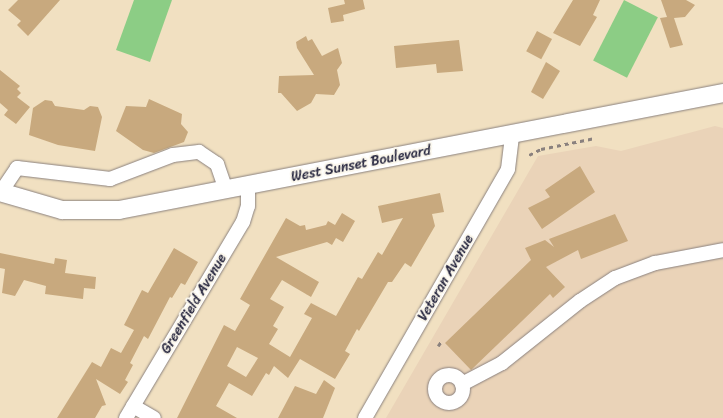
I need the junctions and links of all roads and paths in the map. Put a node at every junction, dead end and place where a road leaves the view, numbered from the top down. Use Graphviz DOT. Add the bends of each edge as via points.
graph roads {
  1 [pos="723,93"];
  2 [pos="512,134"];
  3 [pos="595,138"];
  4 [pos="529,155"];
  5 [pos="248,186"];
  6 [pos="226,190"];
  7 [pos="0,192"];
  8 [pos="723,250"];
  9 [pos="442,340"];
  10 [pos="438,346"];
  11 [pos="462,384"];
  12 [pos="129,412"];
  13 [pos="154,418"];
  14 [pos="365,418"];
  1 -- 2 [label="main road, West Sunset Boulevard"];
  2 -- 5 [label="main road, West Sunset Boulevard"];
  2 -- 14 [label="street, Veteran Avenue" via="508,169"];
  3 -- 4 [label="path" via="540,149"];
  5 -- 6 [label="main road, West Sunset Boulevard"];
  5 -- 12 [label="street, Greenfield Avenue" via="248,206 243,222"];
  6 -- 7 [label="main road, West Sunset Boulevard" via="119,210 87,212 38,205"];
  6 -- 7 [label="street" via="217,164 200,152 173,155 110,179 17,168"];
  8 -- 11 [label="street" via="655,264 615,278 580,301 502,363"];
  9 -- 10 [label="path"];
  12 -- 13 [label="street"];
}
